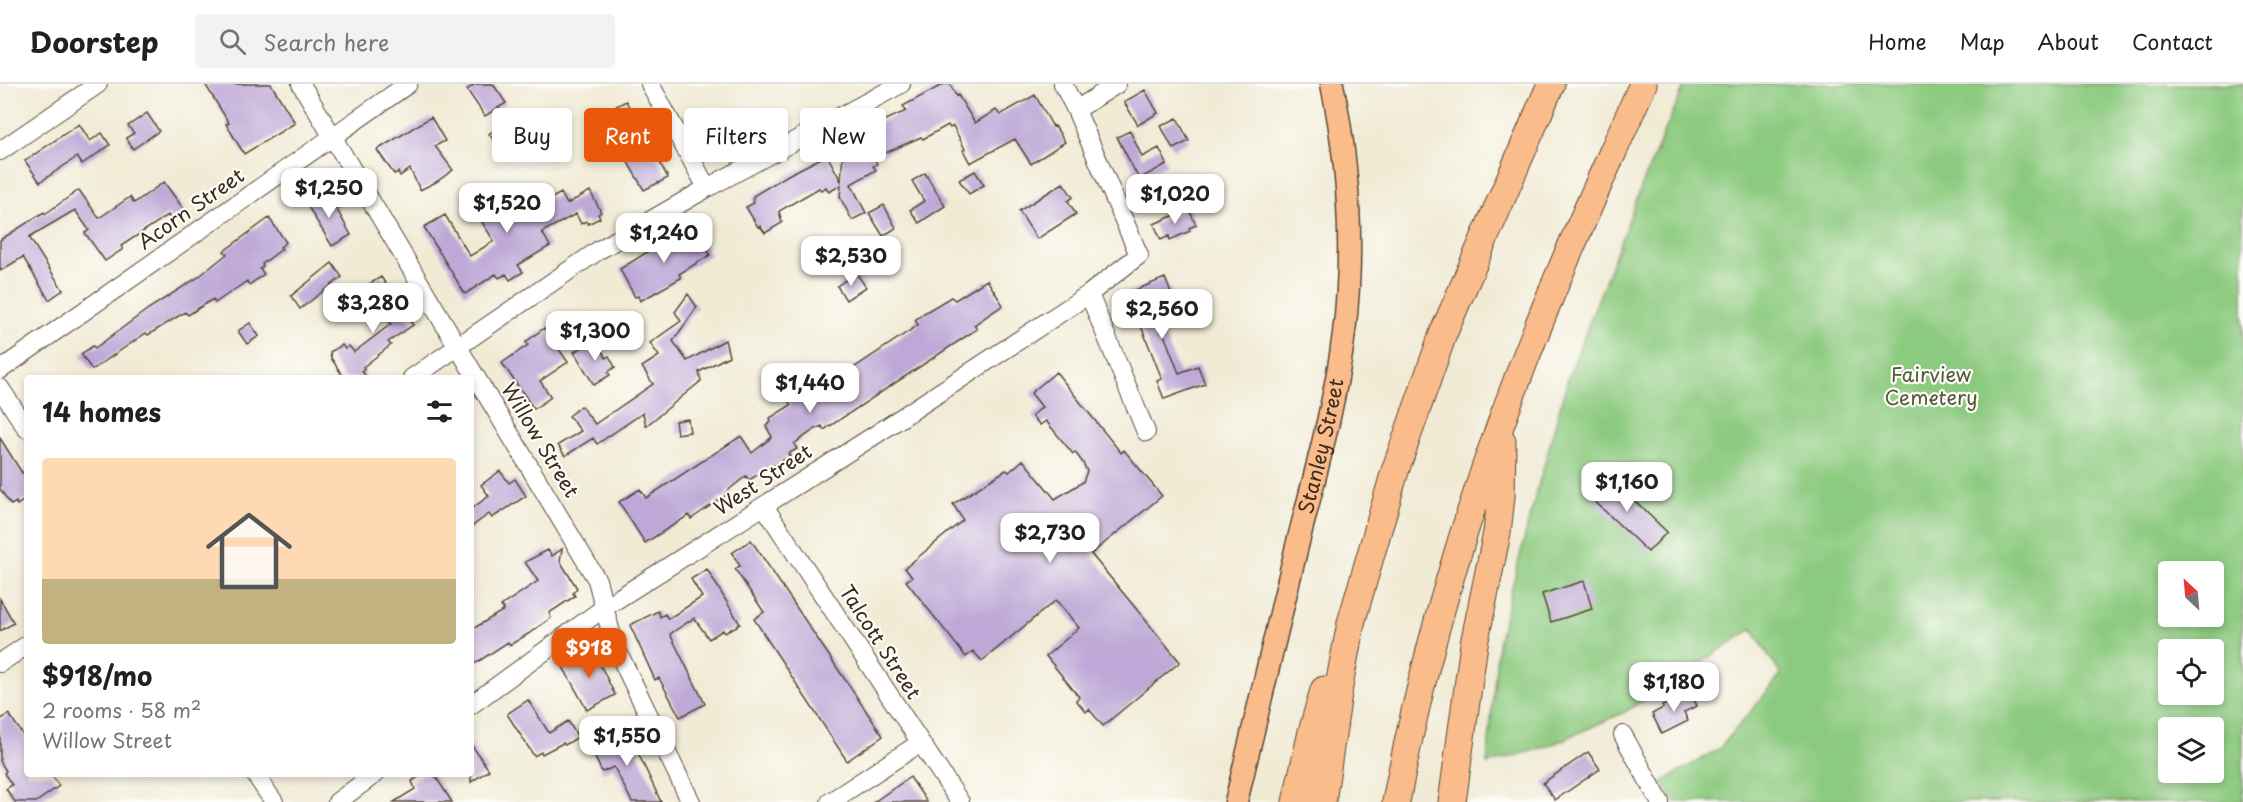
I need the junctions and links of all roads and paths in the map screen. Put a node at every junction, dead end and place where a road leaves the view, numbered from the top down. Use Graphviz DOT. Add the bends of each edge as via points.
graph roads {
  1 [pos="98,84"];
  2 [pos="301,84"];
  3 [pos="408,84"];
  4 [pos="650,84"];
  5 [pos="901,84"];
  6 [pos="1063,84"];
  7 [pos="1117,84"];
  8 [pos="1332,84"];
  9 [pos="1551,84"];
  10 [pos="1643,84"];
  11 [pos="1076,110"];
  12 [pos="332,137"];
  13 [pos="0,151"];
  14 [pos="707,188"];
  15 [pos="1089,294"];
  16 [pos="458,346"];
  17 [pos="0,370"];
  18 [pos="416,375"];
  19 [pos="0,388"];
  20 [pos="1502,421"];
  21 [pos="24,424"];
  22 [pos="1146,432"];
  23 [pos="764,506"];
  24 [pos="605,607"];
  25 [pos="1353,613"];
  26 [pos="24,647"];
  27 [pos="0,663"];
  28 [pos="474,703"];
  29 [pos="1623,735"];
  30 [pos="920,743"];
  31 [pos="257,777"];
  32 [pos="371,777"];
  33 [pos="840,799"];
  34 [pos="274,802"];
  35 [pos="337,802"];
  36 [pos="691,802"];
  37 [pos="960,802"];
  38 [pos="1236,802"];
  39 [pos="1296,802"];
  40 [pos="1322,802"];
  41 [pos="1396,802"];
  42 [pos="1452,802"];
  43 [pos="1660,802"];
  1 -- 13 [label="street"];
  2 -- 12 [label="street, Willow Street"];
  3 -- 12 [label="street, Acorn Street"];
  4 -- 14 [label="street"];
  5 -- 14 [label="street"];
  6 -- 11 [label="street"];
  7 -- 11 [label="street"];
  8 -- 38 [label="main road, Stanley Street" via="1349,212 1343,342"];
  9 -- 25 [label="highway" via="1428,374"];
  10 -- 20 [label="highway" via="1551,293"];
  11 -- 15 [label="street, West Street" via="1139,255"];
  12 -- 16 [label="street, Willow Street"];
  12 -- 17 [label="street, Acorn Street"];
  14 -- 16 [label="street" via="599,250"];
  15 -- 22 [label="street"];
  15 -- 23 [label="street, West Street"];
  16 -- 18 [label="street"];
  16 -- 24 [label="street, Willow Street" via="597,580"];
  19 -- 21 [label="street"];
  20 -- 41 [label="highway" via="1448,585 1417,699"];
  20 -- 42 [label="highway" via="1498,526 1469,678"];
  23 -- 24 [label="street, West Street"];
  23 -- 30 [label="street, Talcott Street"];
  24 -- 28 [label="street, West Street"];
  24 -- 36 [label="street, Willow Street" via="614,644"];
  25 -- 39 [label="highway" via="1324,691"];
  25 -- 40 [label="highway"];
  26 -- 27 [label="street"];
  29 -- 43 [label="street"];
  30 -- 33 [label="street"];
  30 -- 37 [label="street, Talcott Street"];
  31 -- 34 [label="street"];
  32 -- 35 [label="street"];
}
